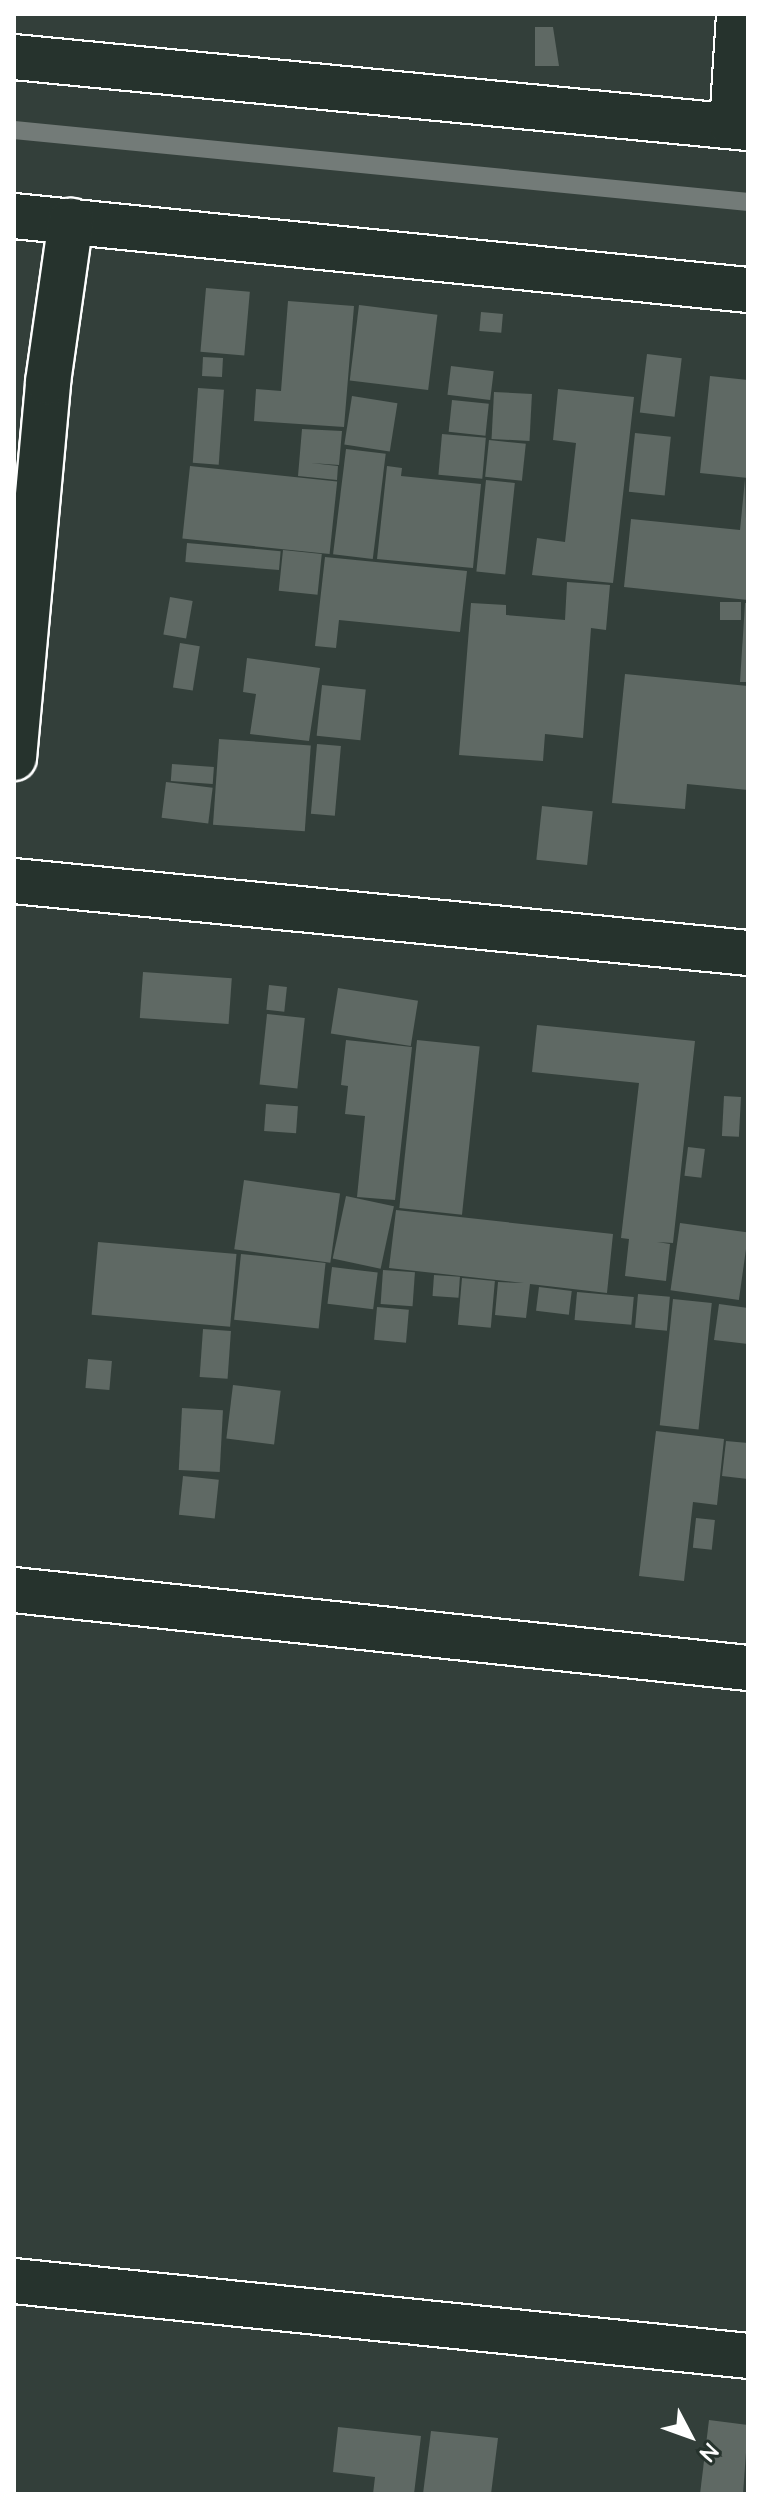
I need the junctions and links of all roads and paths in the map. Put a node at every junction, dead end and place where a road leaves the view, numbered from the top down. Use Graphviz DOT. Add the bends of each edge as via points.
graph roads {
  1 [pos="739,14"];
  2 [pos="14,57"];
  3 [pos="740,127"];
  4 [pos="14,216"];
  5 [pos="71,221"];
  6 [pos="748,290"];
  7 [pos="14,758"];
  8 [pos="14,881"];
  9 [pos="748,953"];
  10 [pos="14,1590"];
  11 [pos="748,1668"];
  12 [pos="14,2281"];
  13 [pos="748,2356"];
  1 -- 3 [label="street"];
  2 -- 3 [label="street"];
  4 -- 5 [label="street"];
  5 -- 6 [label="street"];
  5 -- 7 [label="street" via="48,382"];
  8 -- 9 [label="street"];
  10 -- 11 [label="street"];
  12 -- 13 [label="street"];
}
